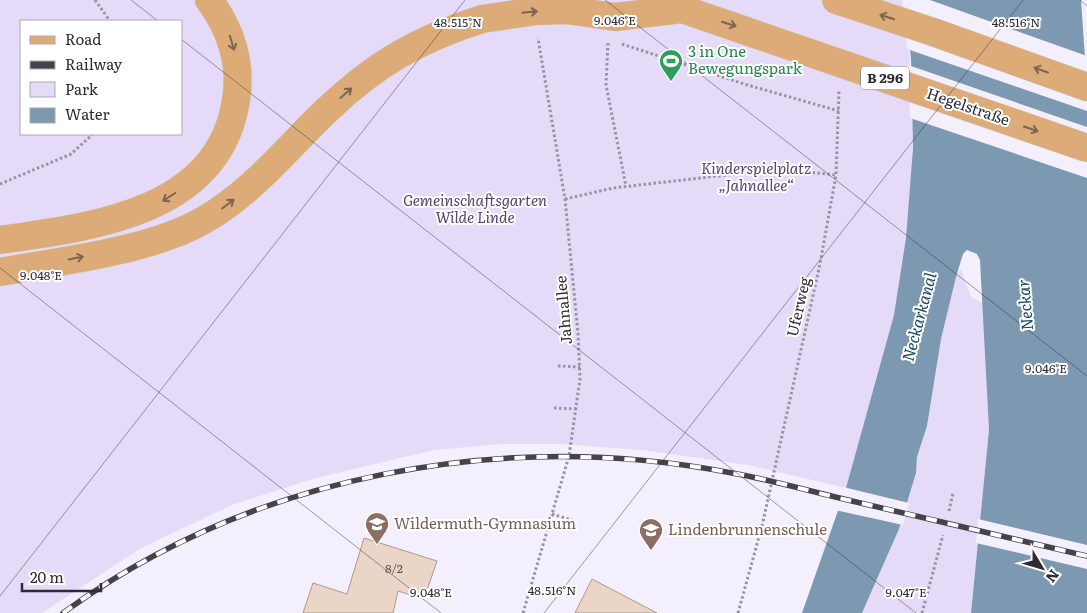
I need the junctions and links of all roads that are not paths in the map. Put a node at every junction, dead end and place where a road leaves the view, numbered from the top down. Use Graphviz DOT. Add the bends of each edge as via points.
graph roads {
  1 [pos="209,0"];
  2 [pos="649,0"];
  3 [pos="836,0"];
  4 [pos="682,9"];
  5 [pos="1087,87"];
  6 [pos="1087,148"];
  7 [pos="0,240"];
  8 [pos="4,274"];
  1 -- 7 [label="main road, one-way" via="228,33 238,66 239,84 228,130 208,164 178,192 140,210 88,225"];
  2 -- 4 [label="main road, Hegelstraße / B 296"];
  5 -- 3 [label="main road, one-way, bridge"];
  4 -- 6 [label="main road, Hegelstraße / B 296, one-way, bridge"];
  8 -- 4 [label="main road, one-way, bridge" via="131,247 172,235 203,221 254,184 327,110 371,73 440,32 482,19 537,11 566,10 615,17"];
}
